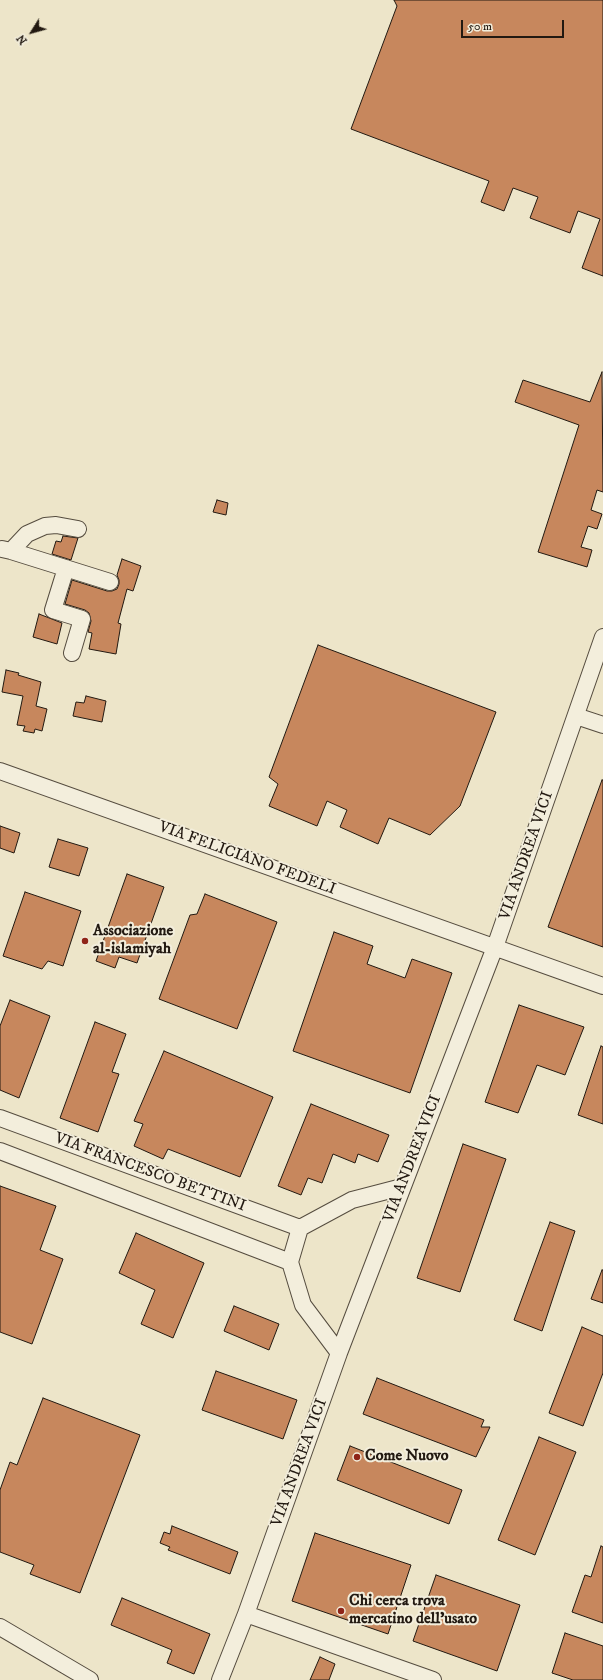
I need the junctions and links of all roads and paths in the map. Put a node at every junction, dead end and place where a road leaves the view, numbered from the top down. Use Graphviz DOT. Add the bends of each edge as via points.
graph roads {
  1 [pos="78,529"];
  2 [pos="5,550"];
  3 [pos="66,568"];
  4 [pos="110,582"];
  5 [pos="603,637"];
  6 [pos="72,653"];
  7 [pos="576,716"];
  8 [pos="603,725"];
  9 [pos="0,771"];
  10 [pos="495,947"];
  11 [pos="603,986"];
  12 [pos="0,1118"];
  13 [pos="0,1151"];
  14 [pos="402,1187"];
  15 [pos="300,1228"];
  16 [pos="290,1262"];
  17 [pos="339,1353"];
  18 [pos="246,1614"];
  19 [pos="0,1627"];
  20 [pos="90,1680"];
  21 [pos="220,1680"];
  22 [pos="433,1680"];
  1 -- 2 [label="street" via="56,526 39,528"];
  2 -- 3 [label="street"];
  3 -- 4 [label="street"];
  3 -- 6 [label="street" via="53,610 82,619"];
  5 -- 7 [label="street, VIA ANDREA VICI"];
  7 -- 8 [label="street"];
  7 -- 10 [label="street, VIA ANDREA VICI"];
  9 -- 10 [label="street, VIA FELICIANO FEDELI"];
  10 -- 11 [label="street, VIA FELICIANO FEDELI"];
  10 -- 14 [label="street, VIA ANDREA VICI"];
  12 -- 15 [label="street, VIA FRANCESCO BETTINI"];
  13 -- 16 [label="street, VIA FRANCESCO BETTINI"];
  14 -- 15 [label="street" via="352,1200"];
  14 -- 17 [label="street, VIA ANDREA VICI"];
  15 -- 16 [label="street"];
  16 -- 17 [label="street" via="303,1305"];
  17 -- 18 [label="street, VIA ANDREA VICI"];
  18 -- 21 [label="street, VIA ANDREA VICI"];
  18 -- 22 [label="street"];
  19 -- 20 [label="street"];
}
